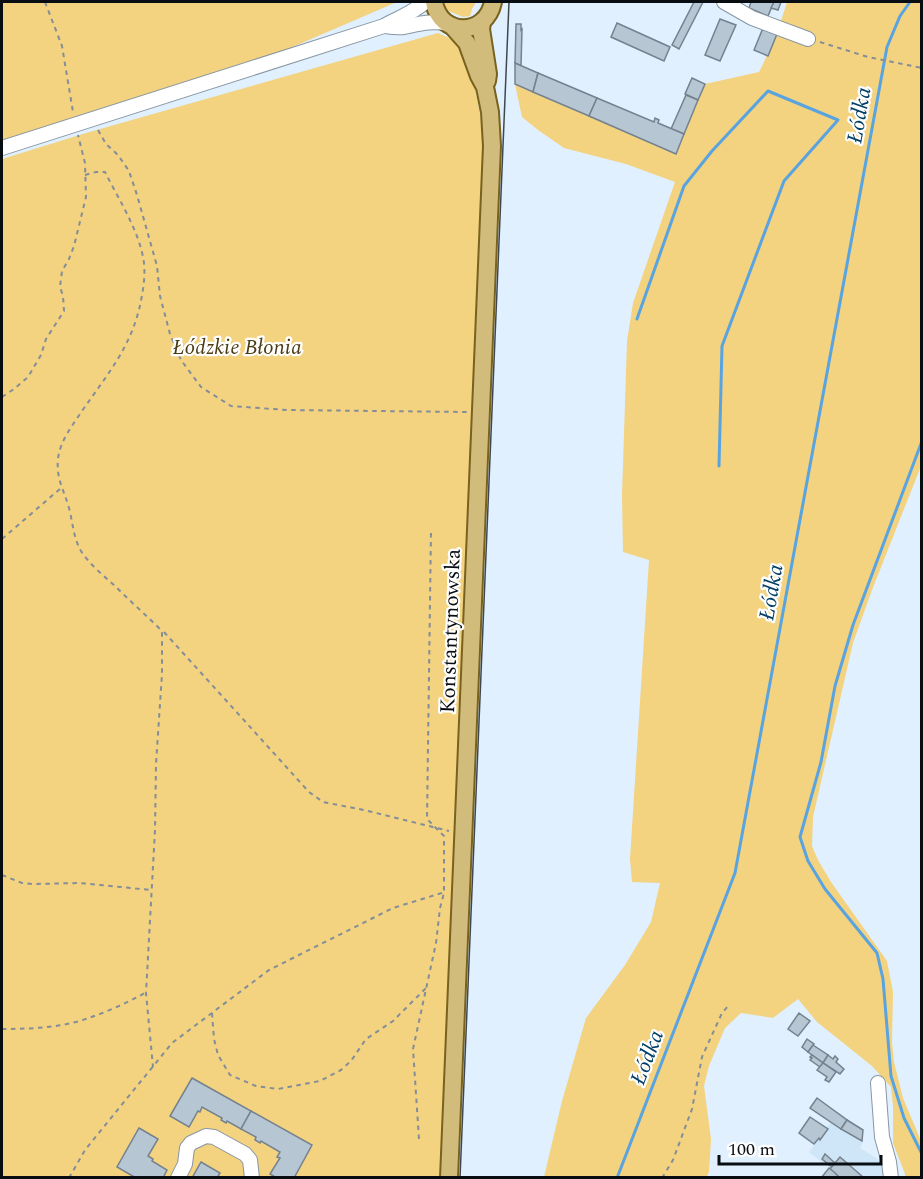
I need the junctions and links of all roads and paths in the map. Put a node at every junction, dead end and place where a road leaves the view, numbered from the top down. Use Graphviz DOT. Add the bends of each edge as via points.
graph roads {
  1 [pos="45,2"];
  2 [pos="425,2"];
  3 [pos="434,2"];
  4 [pos="493,2"];
  5 [pos="724,2"];
  6 [pos="482,22"];
  7 [pos="450,25"];
  8 [pos="384,26"];
  9 [pos="808,39"];
  10 [pos="921,68"];
  11 [pos="485,87"];
  12 [pos="92,120"];
  13 [pos="75,125"];
  14 [pos="2,148"];
  15 [pos="85,175"];
  16 [pos="2,397"];
  17 [pos="482,412"];
  18 [pos="61,488"];
  19 [pos="431,530"];
  20 [pos="2,539"];
  21 [pos="162,631"];
  22 [pos="436,828"];
  23 [pos="464,835"];
  24 [pos="2,875"];
  25 [pos="462,887"];
  26 [pos="151,890"];
  27 [pos="444,893"];
  28 [pos="426,988"];
  29 [pos="146,993"];
  30 [pos="729,1005"];
  31 [pos="212,1013"];
  32 [pos="2,1029"];
  33 [pos="153,1067"];
  34 [pos="878,1083"];
  35 [pos="419,1139"];
  36 [pos="69,1178"];
  37 [pos="178,1178"];
  38 [pos="252,1178"];
  39 [pos="449,1178"];
  40 [pos="662,1178"];
  41 [pos="891,1178"];
  1 -- 13 [label="path" via="62,46"];
  2 -- 8 [label="street"];
  3 -- 7 [label="main road, Konstantynowska" via="438,14"];
  4 -- 6 [label="main road"];
  5 -- 9 [label="street" via="752,18"];
  6 -- 7 [label="main road" via="468,28"];
  6 -- 11 [label="main road, Konstantynowska" via="488,74"];
  7 -- 8 [label="street" via="426,22"];
  7 -- 11 [label="main road, Konstantynowska" via="467,43"];
  8 -- 12 [label="street"];
  9 -- 10 [label="path"];
  11 -- 17 [label="main road, Konstantynowska" via="492,146"];
  12 -- 13 [label="street"];
  12 -- 17 [label="path" via="129,171 156,266 170,334 201,387 231,406"];
  13 -- 14 [label="street"];
  13 -- 15 [label="path"];
  15 -- 16 [label="path" via="85,205 72,253 62,270 64,311 28,377"];
  15 -- 18 [label="path" via="105,172 140,243 143,286 131,337 61,445"];
  17 -- 23 [label="main road, Konstantynowska"];
  18 -- 20 [label="path"];
  18 -- 21 [label="path" via="74,537 82,551"];
  19 -- 22 [label="path" via="427,819"];
  21 -- 22 [label="path" via="309,792 323,802"];
  21 -- 26 [label="path"];
  22 -- 23 [label="path"];
  22 -- 27 [label="path" via="444,836"];
  23 -- 25 [label="main road, Konstantynowska"];
  24 -- 26 [label="path" via="22,883 80,883"];
  25 -- 27 [label="path"];
  25 -- 39 [label="main road, Konstantynowska"];
  26 -- 29 [label="path"];
  27 -- 28 [label="path"];
  27 -- 31 [label="path" via="393,908 269,970"];
  28 -- 31 [label="path" via="393,1021 366,1039 341,1070 320,1081 278,1089 256,1086 230,1075 218,1055"];
  28 -- 35 [label="path" via="413,1049"];
  29 -- 32 [label="path" via="75,1022"];
  29 -- 33 [label="path"];
  30 -- 40 [label="path" via="702,1057 692,1109"];
  31 -- 33 [label="path" via="172,1043"];
  33 -- 36 [label="path" via="85,1150"];
  34 -- 41 [label="street" via="882,1137"];
  37 -- 38 [label="street" via="187,1148 206,1136 245,1154 250,1160"];
}
